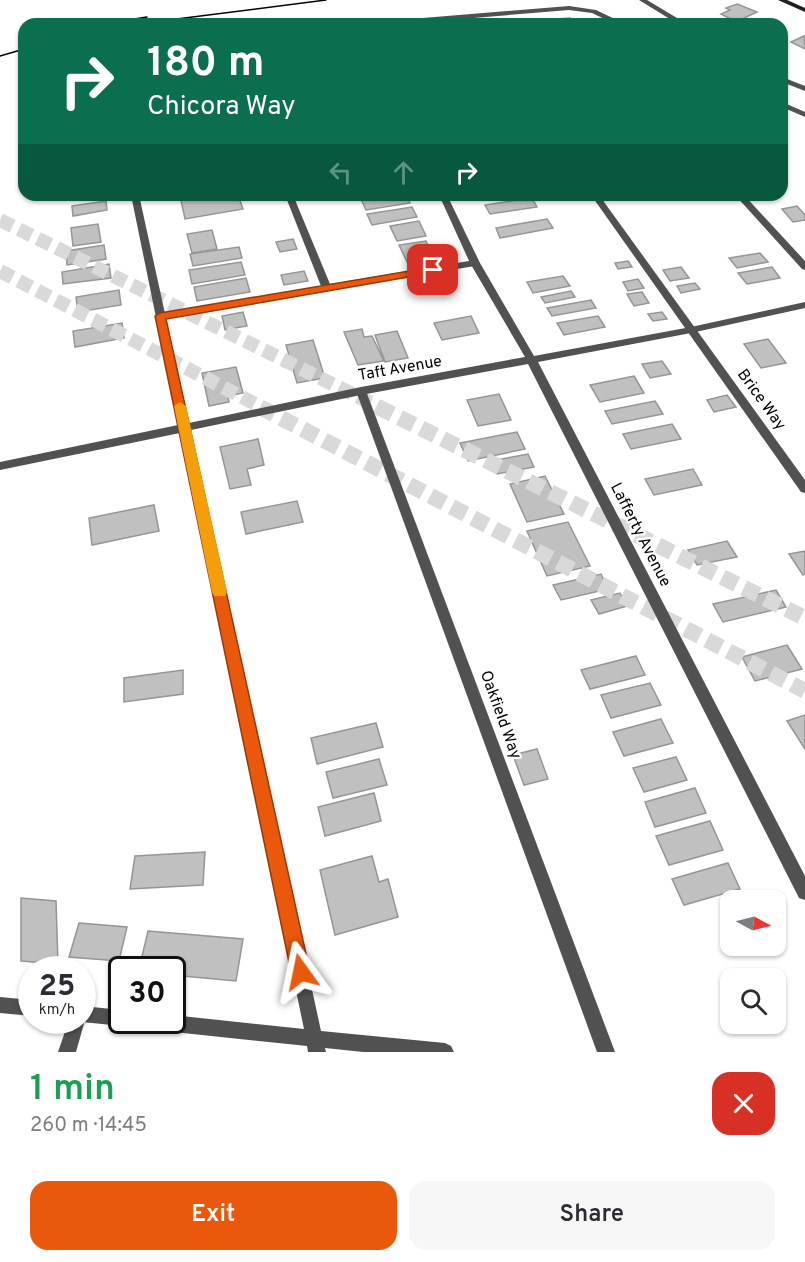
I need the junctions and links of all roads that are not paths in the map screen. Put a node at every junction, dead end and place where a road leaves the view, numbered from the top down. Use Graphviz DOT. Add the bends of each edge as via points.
graph roads {
  1 [pos="642,0"];
  2 [pos="780,0"];
  3 [pos="805,10"];
  4 [pos="448,18"];
  5 [pos="609,18"];
  6 [pos="673,18"];
  7 [pos="788,82"];
  8 [pos="805,89"];
  9 [pos="788,107"];
  10 [pos="805,115"];
  11 [pos="136,201"];
  12 [pos="291,201"];
  13 [pos="446,201"];
  14 [pos="599,201"];
  15 [pos="744,201"];
  16 [pos="475,263"];
  17 [pos="805,267"];
  18 [pos="327,288"];
  19 [pos="805,305"];
  20 [pos="160,316"];
  21 [pos="691,330"];
  22 [pos="532,361"];
  23 [pos="361,392"];
  24 [pos="185,429"];
  25 [pos="0,466"];
  26 [pos="805,489"];
  27 [pos="805,892"];
  28 [pos="0,1005"];
  29 [pos="18,1007"];
  30 [pos="186,1027"];
  31 [pos="73,1034"];
  32 [pos="316,1046"];
  33 [pos="67,1052"];
  34 [pos="445,1052"];
  35 [pos="606,1052"];
  1 -- 6 [label="street"];
  2 -- 3 [label="main road"];
  4 -- 5 [label="street" via="569,8 594,10"];
  7 -- 8 [label="street"];
  9 -- 10 [label="street"];
  11 -- 20 [label="street"];
  12 -- 18 [label="street"];
  13 -- 16 [label="street, Lafferty Avenue"];
  14 -- 21 [label="street, Brice Way"];
  15 -- 17 [label="street"];
  16 -- 18 [label="street"];
  16 -- 22 [label="street, Lafferty Avenue"];
  18 -- 20 [label="street"];
  19 -- 21 [label="street, Taft Avenue"];
  20 -- 24 [label="street"];
  21 -- 22 [label="street, Taft Avenue"];
  21 -- 26 [label="street, Brice Way"];
  22 -- 23 [label="street, Taft Avenue"];
  22 -- 27 [label="street, Lafferty Avenue"];
  23 -- 24 [label="street, Taft Avenue"];
  23 -- 35 [label="street, Oakfield Way"];
  24 -- 25 [label="street, Taft Avenue"];
  24 -- 32 [label="street"];
  28 -- 29 [label="street"];
  30 -- 32 [label="street"];
  31 -- 33 [label="street"];
  32 -- 34 [label="street"];
}
